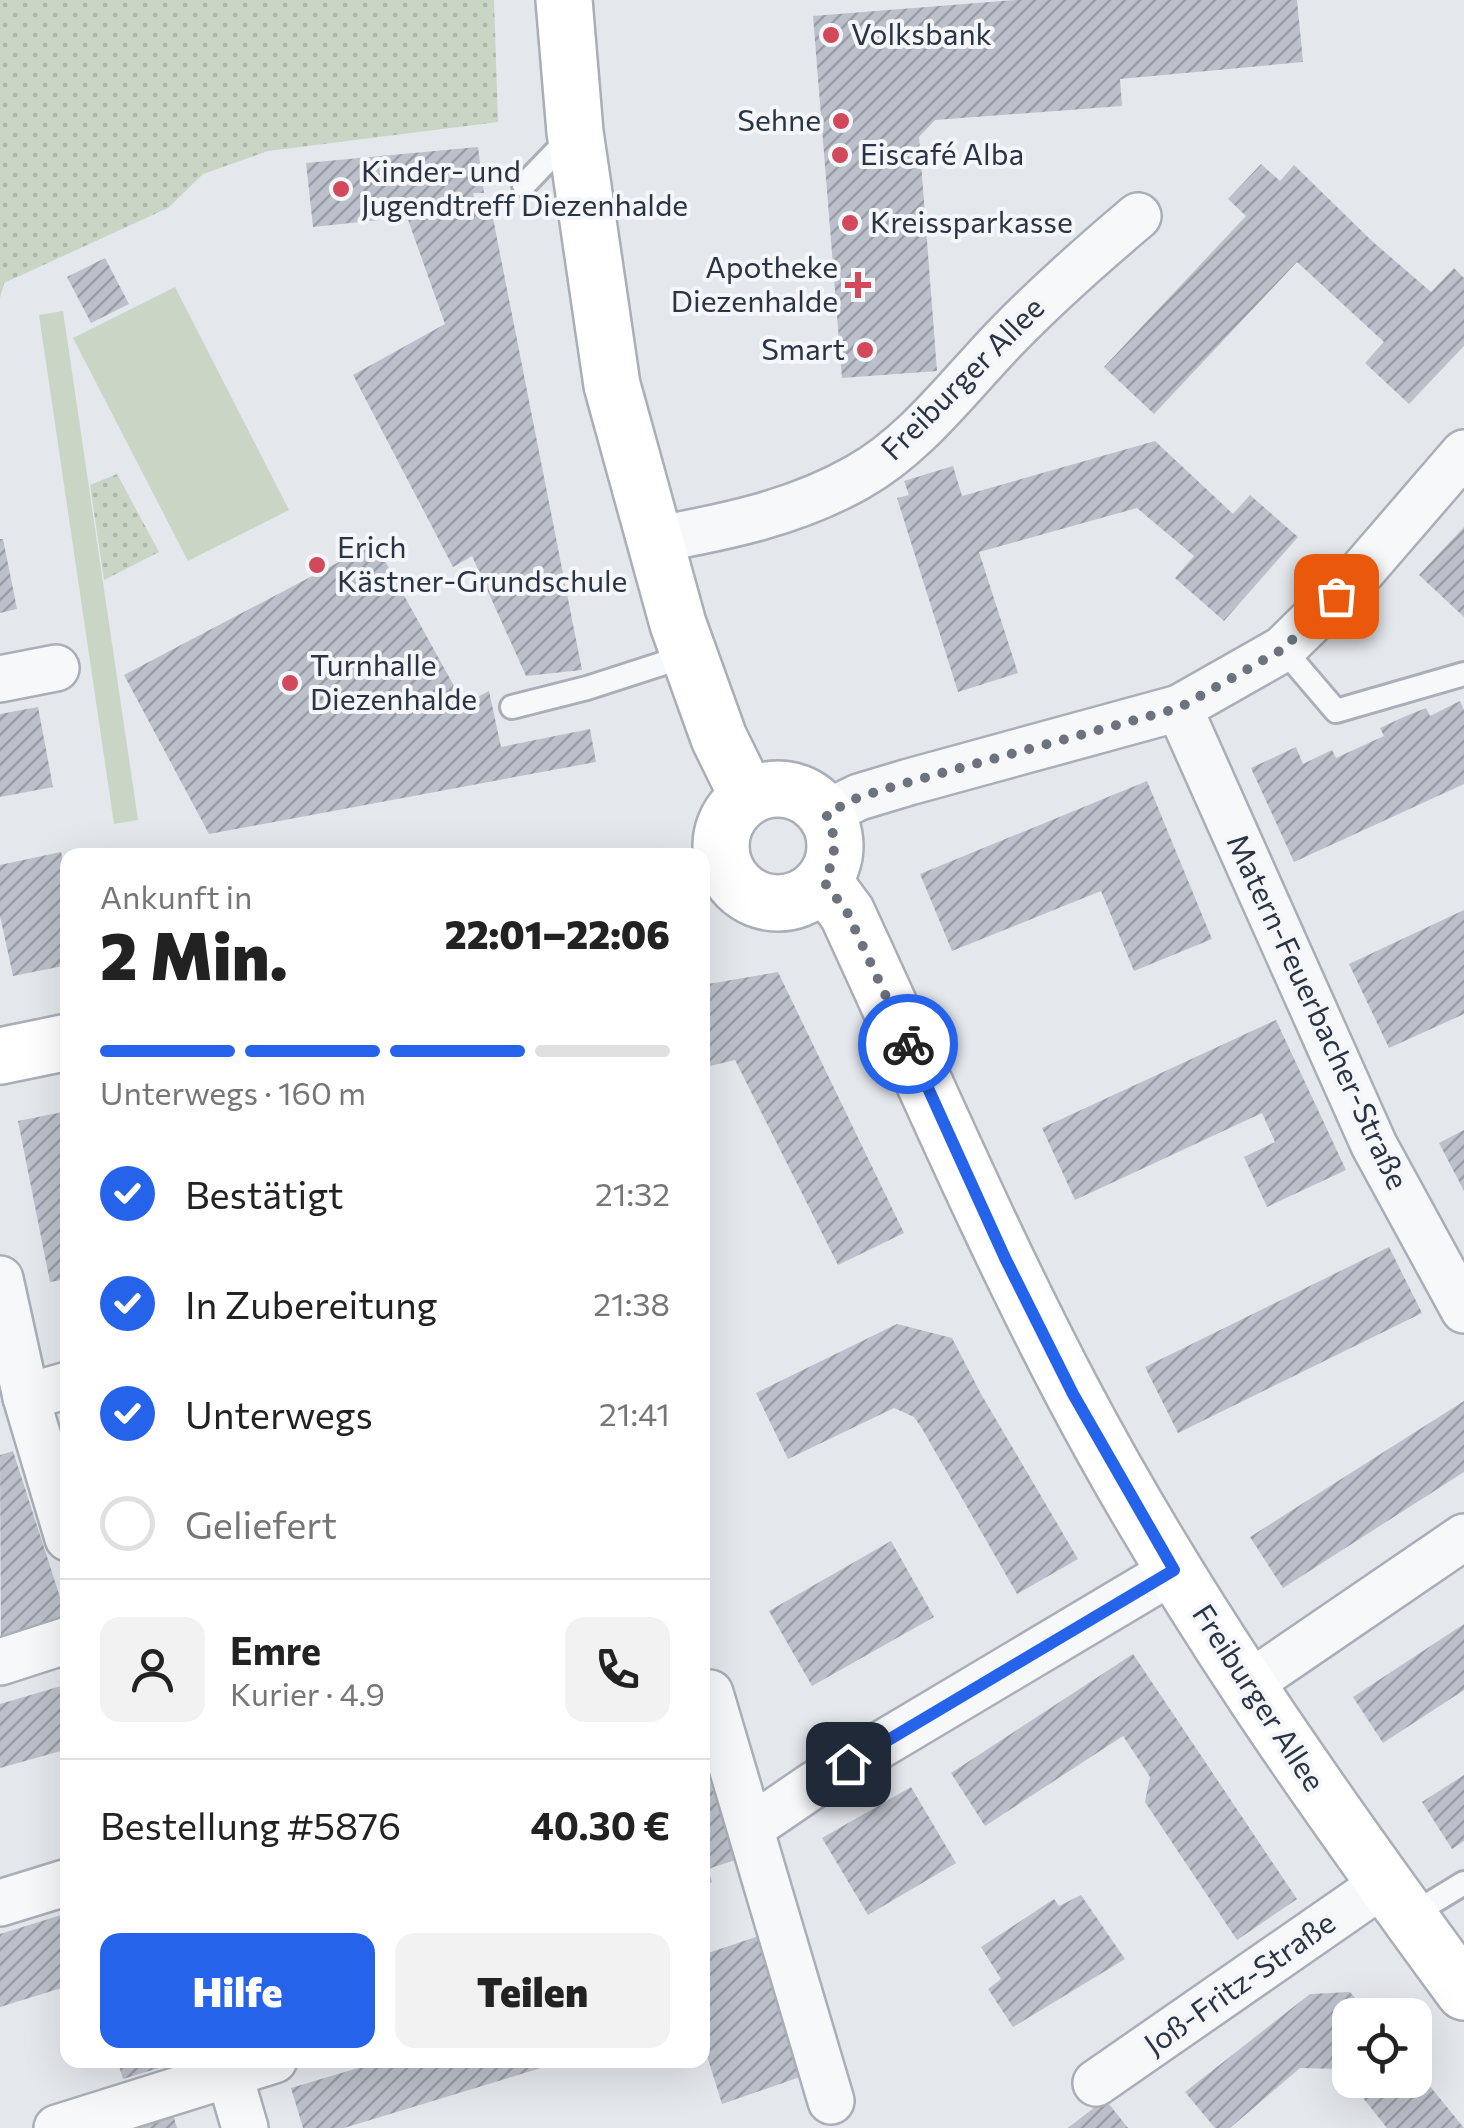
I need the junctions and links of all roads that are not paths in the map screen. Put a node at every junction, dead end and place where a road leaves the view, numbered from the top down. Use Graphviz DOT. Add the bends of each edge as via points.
graph roads {
  1 [pos="564,0"];
  2 [pos="574,132"];
  3 [pos="524,185"];
  4 [pos="1138,216"];
  5 [pos="1464,452"];
  6 [pos="654,540"];
  7 [pos="1283,649"];
  8 [pos="689,655"];
  9 [pos="56,668"];
  10 [pos="1464,674"];
  11 [pos="0,680"];
  12 [pos="512,707"];
  13 [pos="1179,708"];
  14 [pos="748,797"];
  15 [pos="826,814"];
  16 [pos="824,882"];
  17 [pos="720,898"];
  18 [pos="60,1044"];
  19 [pos="0,1056"];
  20 [pos="0,1279"];
  21 [pos="1464,1310"];
  22 [pos="31,1405"];
  23 [pos="60,1509"];
  24 [pos="1464,1537"];
  25 [pos="1174,1570"];
  26 [pos="60,1643"];
  27 [pos="0,1662"];
  28 [pos="1246,1686"];
  29 [pos="710,1693"];
  30 [pos="752,1827"];
  31 [pos="1464,1883"];
  32 [pos="60,1884"];
  33 [pos="1396,1900"];
  34 [pos="0,1903"];
  35 [pos="1464,1992"];
  36 [pos="224,2068"];
  37 [pos="227,2068"];
  38 [pos="1096,2083"];
  39 [pos="832,2101"];
  40 [pos="57,2128"];
  41 [pos="245,2128"];
  1 -- 2 [label="street"];
  2 -- 3 [label="lane"];
  2 -- 6 [label="street" via="612,385"];
  4 -- 6 [label="street, Freiburger Allee" via="1060,282 870,469 751,522"];
  5 -- 7 [label="street" via="1364,570"];
  6 -- 8 [label="street"];
  7 -- 10 [label="lane" via="1336,711"];
  7 -- 13 [label="street"];
  8 -- 12 [label="lane"];
  8 -- 14 [label="street"];
  9 -- 11 [label="street"];
  13 -- 15 [label="street" via="859,797"];
  13 -- 21 [label="street, Matern-Feuerbacher-Straße" via="1374,1145"];
  14 -- 15 [label="street" via="782,788 814,800"];
  14 -- 17 [label="street" via="734,808 721,840 728,873"];
  15 -- 16 [label="street" via="836,836"];
  16 -- 17 [label="street" via="805,898 782,903"];
  16 -- 25 [label="street, Freiburger Allee" via="847,912 1064,1376"];
  18 -- 19 [label="street"];
  20 -- 22 [label="street"];
  22 -- 23 [label="street"];
  24 -- 28 [label="street"];
  25 -- 28 [label="street, Freiburger Allee"];
  25 -- 30 [label="street"];
  26 -- 27 [label="street"];
  28 -- 33 [label="street, Freiburger Allee"];
  29 -- 30 [label="street"];
  30 -- 39 [label="street"];
  31 -- 33 [label="lane"];
  32 -- 34 [label="street"];
  33 -- 35 [label="street, Freiburger Allee"];
  33 -- 38 [label="street, Joß-Fritz-Straße"];
  36 -- 40 [label="street"];
  37 -- 41 [label="street"];
}
